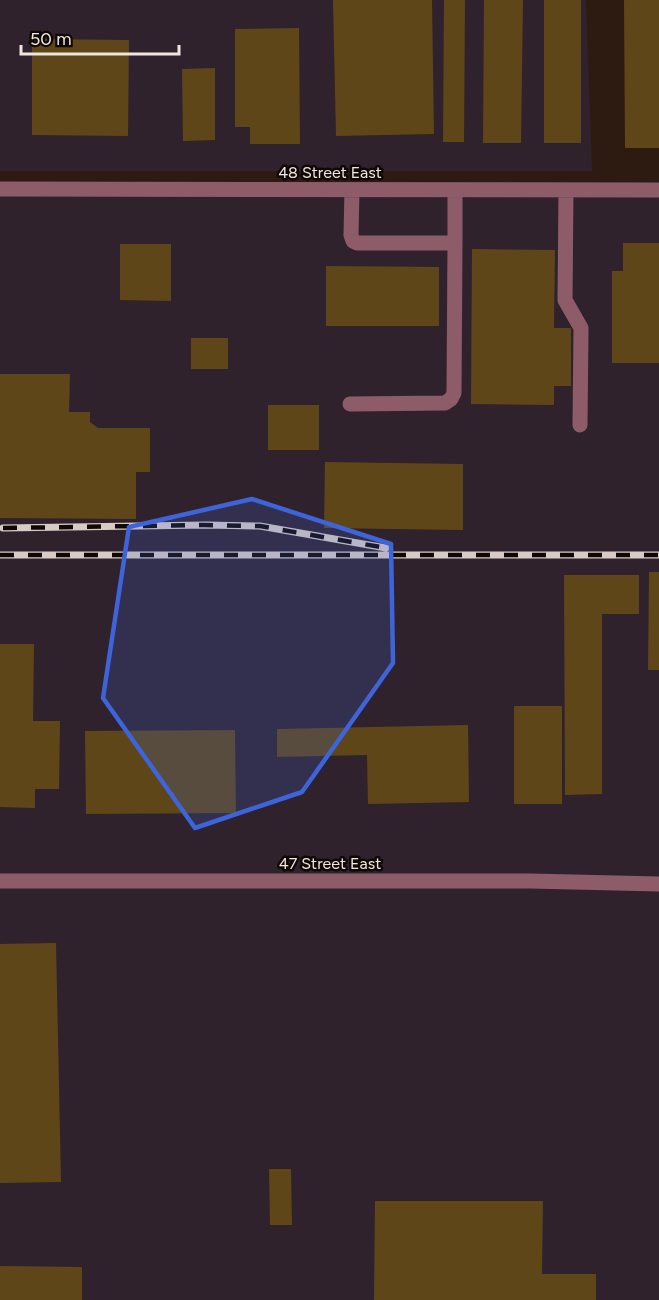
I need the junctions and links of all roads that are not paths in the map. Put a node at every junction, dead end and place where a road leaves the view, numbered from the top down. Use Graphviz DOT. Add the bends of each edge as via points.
graph roads {
  1 [pos="0,189"];
  2 [pos="352,189"];
  3 [pos="455,190"];
  4 [pos="566,190"];
  5 [pos="659,190"];
  6 [pos="455,243"];
  7 [pos="350,404"];
  8 [pos="580,425"];
  9 [pos="0,881"];
  10 [pos="659,885"];
  1 -- 2 [label="street, 48 Street East"];
  2 -- 3 [label="street, 48 Street East"];
  2 -- 6 [label="street" via="353,241"];
  3 -- 4 [label="street, 48 Street East"];
  3 -- 6 [label="street"];
  4 -- 5 [label="street, 48 Street East"];
  4 -- 8 [label="street" via="566,300 581,328"];
  6 -- 7 [label="street" via="451,399 445,403"];
  9 -- 10 [label="street, 47 Street East" via="530,881"];
}
